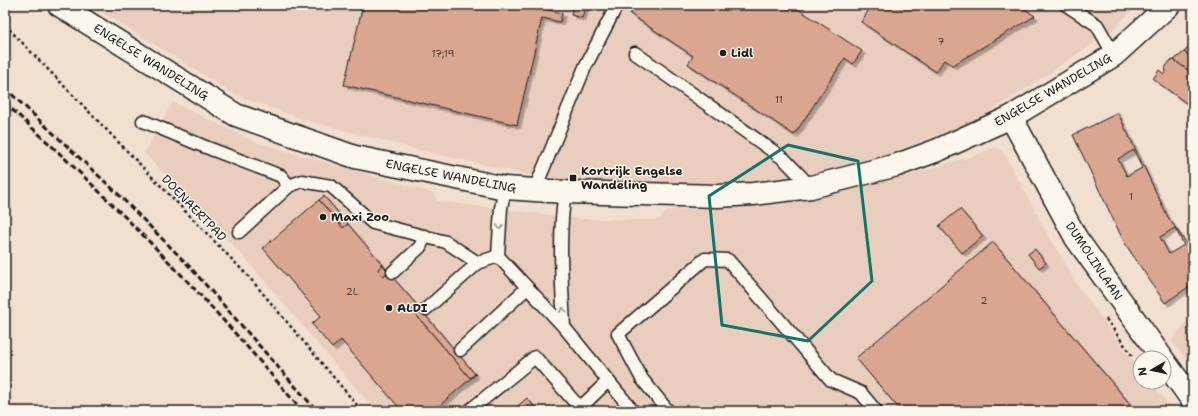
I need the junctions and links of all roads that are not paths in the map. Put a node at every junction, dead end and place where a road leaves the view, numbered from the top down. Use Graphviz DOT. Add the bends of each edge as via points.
graph roads {
  1 [pos="59,5"];
  2 [pos="617,5"];
  3 [pos="1066,5"];
  4 [pos="1169,5"];
  5 [pos="635,53"];
  6 [pos="1114,55"];
  7 [pos="1012,117"];
  8 [pos="143,121"];
  9 [pos="289,186"];
  10 [pos="811,187"];
  11 [pos="505,188"];
  12 [pos="535,190"];
  13 [pos="565,192"];
  14 [pos="239,232"];
  15 [pos="425,236"];
  16 [pos="498,256"];
  17 [pos="478,263"];
  18 [pos="393,272"];
  19 [pos="527,288"];
  20 [pos="426,309"];
  21 [pos="564,328"];
  22 [pos="460,350"];
  23 [pos="1156,350"];
  24 [pos="1172,372"];
  25 [pos="608,381"];
  26 [pos="1193,401"];
  27 [pos="468,411"];
  28 [pos="633,411"];
  29 [pos="668,411"];
  30 [pos="876,411"];
  1 -- 11 [label="street, ENGELSE WANDELING" via="236,115 355,157"];
  2 -- 12 [label="lane" via="585,67"];
  3 -- 6 [label="lane" via="1097,25"];
  4 -- 6 [label="street, ENGELSE WANDELING"];
  5 -- 10 [label="lane" via="784,159"];
  6 -- 7 [label="street, ENGELSE WANDELING"];
  7 -- 10 [label="street, ENGELSE WANDELING" via="938,150 896,165"];
  7 -- 23 [label="street, DUMOLINLAAN" via="1076,238"];
  8 -- 9 [label="lane" via="281,176"];
  9 -- 14 [label="lane"];
  9 -- 15 [label="lane" via="302,181 331,186 373,223"];
  10 -- 13 [label="street, ENGELSE WANDELING" via="718,196"];
  11 -- 12 [label="street, ENGELSE WANDELING"];
  11 -- 16 [label="lane, one-way"];
  12 -- 13 [label="street, ENGELSE WANDELING"];
  21 -- 13 [label="lane, one-way" via="561,265"];
  15 -- 17 [label="lane" via="446,242"];
  15 -- 18 [label="lane" via="420,247"];
  16 -- 17 [label="lane"];
  16 -- 19 [label="lane"];
  17 -- 20 [label="lane"];
  19 -- 21 [label="lane"];
  19 -- 22 [label="lane"];
  21 -- 25 [label="lane"];
  24 -- 26 [label="street"];
  25 -- 27 [label="lane" via="580,408 535,357"];
  25 -- 28 [label="lane"];
  29 -- 30 [label="lane" via="642,379 618,334 705,259 728,260 830,380 861,393"];
}
